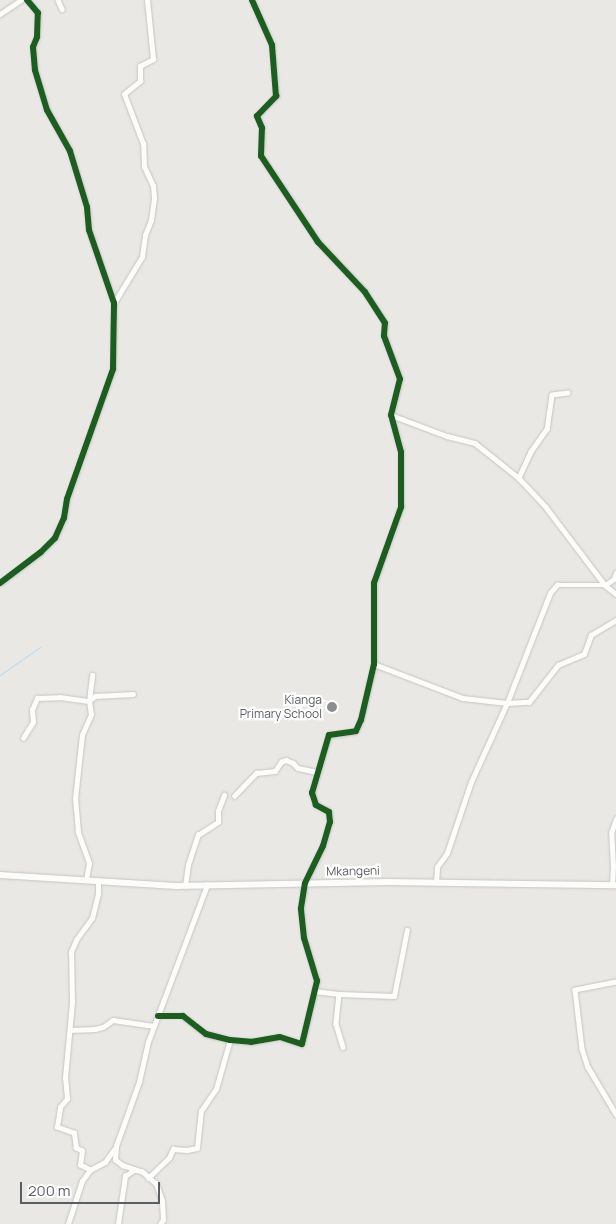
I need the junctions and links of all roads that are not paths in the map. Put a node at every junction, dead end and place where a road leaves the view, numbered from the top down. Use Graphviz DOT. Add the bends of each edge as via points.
graph roads {
  1 [pos="21,0"];
  2 [pos="27,0"];
  3 [pos="58,0"];
  4 [pos="148,0"];
  5 [pos="252,0"];
  6 [pos="62,10"];
  7 [pos="0,14"];
  8 [pos="114,303"];
  9 [pos="568,393"];
  10 [pos="391,415"];
  11 [pos="519,478"];
  12 [pos="616,573"];
  13 [pos="0,583"];
  14 [pos="605,585"];
  15 [pos="616,594"];
  16 [pos="616,620"];
  17 [pos="374,664"];
  18 [pos="92,675"];
  19 [pos="133,694"];
  20 [pos="89,701"];
  21 [pos="507,703"];
  22 [pos="23,738"];
  23 [pos="316,772"];
  24 [pos="224,795"];
  25 [pos="234,796"];
  26 [pos="616,819"];
  27 [pos="0,875"];
  28 [pos="86,880"];
  29 [pos="98,881"];
  30 [pos="305,883"];
  31 [pos="436,883"];
  32 [pos="614,885"];
  33 [pos="185,886"];
  34 [pos="207,886"];
  35 [pos="406,930"];
  36 [pos="616,982"];
  37 [pos="314,991"];
  38 [pos="339,994"];
  39 [pos="158,1016"];
  40 [pos="154,1026"];
  41 [pos="70,1030"];
  42 [pos="230,1040"];
  43 [pos="342,1046"];
  44 [pos="616,1114"];
  45 [pos="116,1146"];
  46 [pos="90,1170"];
  47 [pos="134,1170"];
  48 [pos="148,1178"];
  49 [pos="162,1222"];
  50 [pos="68,1224"];
  51 [pos="118,1224"];
  52 [pos="168,1224"];
  1 -- 7 [label="street"];
  2 -- 8 [label="street" via="38,13 37,37 33,47 35,70 47,110 70,151 87,207 89,230"];
  3 -- 6 [label="street"];
  4 -- 8 [label="street" via="153,59 140,66 140,81 124,94 143,144 144,166 153,186 154,198 142,257"];
  5 -- 10 [label="street" via="272,45 276,96 257,116 262,128 261,156 318,242 379,311 385,323 384,336 400,379"];
  8 -- 13 [label="street" via="113,369 67,499 64,518 55,538"];
  9 -- 11 [label="street" via="552,395 547,429"];
  10 -- 11 [label="street" via="475,443"];
  10 -- 17 [label="street" via="401,452 401,508 374,583"];
  11 -- 14 [label="street" via="546,507"];
  12 -- 14 [label="street" via="614,579"];
  14 -- 15 [label="street"];
  14 -- 21 [label="street" via="557,585 553,589"];
  16 -- 21 [label="street" via="591,635 584,654 558,665 529,702"];
  17 -- 21 [label="street" via="463,698"];
  17 -- 23 [label="street" via="356,731 329,735"];
  18 -- 20 [label="street"];
  19 -- 20 [label="street" via="96,696"];
  20 -- 22 [label="street" via="38,698 32,710 34,722"];
  20 -- 28 [label="street" via="91,715 82,735 75,799 78,832 89,863"];
  21 -- 31 [label="street" via="471,782 447,853 437,867"];
  23 -- 25 [label="street" via="298,768 286,760 275,771 256,773"];
  23 -- 30 [label="street" via="312,793 316,805 330,812 330,822"];
  24 -- 33 [label="street" via="218,822 198,835 188,864"];
  26 -- 32 [label="street" via="611,833"];
  27 -- 28 [label="street, Mkangeni"];
  28 -- 29 [label="street, Mkangeni"];
  29 -- 33 [label="street, Mkangeni"];
  29 -- 41 [label="street" via="92,918 71,952"];
  30 -- 31 [label="street, Mkangeni"];
  30 -- 34 [label="street, Mkangeni"];
  30 -- 37 [label="street" via="301,908 304,938 316,974"];
  31 -- 32 [label="street, Mkangeni"];
  33 -- 34 [label="street, Mkangeni"];
  34 -- 39 [label="street"];
  35 -- 38 [label="street" via="394,996"];
  36 -- 44 [label="street" via="575,990 582,1049 588,1068"];
  37 -- 38 [label="street"];
  37 -- 42 [label="street" via="302,1044 280,1037 251,1042"];
  38 -- 43 [label="street" via="336,1024"];
  39 -- 40 [label="street"];
  39 -- 42 [label="street" via="183,1016 206,1034"];
  40 -- 41 [label="street" via="113,1020 95,1029"];
  40 -- 45 [label="street" via="139,1082"];
  41 -- 46 [label="street" via="65,1078 67,1099 60,1107 57,1127 74,1133 76,1148 82,1151 80,1164"];
  42 -- 48 [label="street" via="216,1089 201,1111 198,1148 173,1149 169,1158"];
  45 -- 46 [label="street" via="105,1162"];
  45 -- 47 [label="street" via="115,1160"];
  46 -- 50 [label="street" via="82,1181"];
  47 -- 48 [label="street"];
  47 -- 51 [label="street" via="125,1176"];
  48 -- 49 [label="street" via="156,1184 162,1201"];
  49 -- 52 [label="street"];
}
